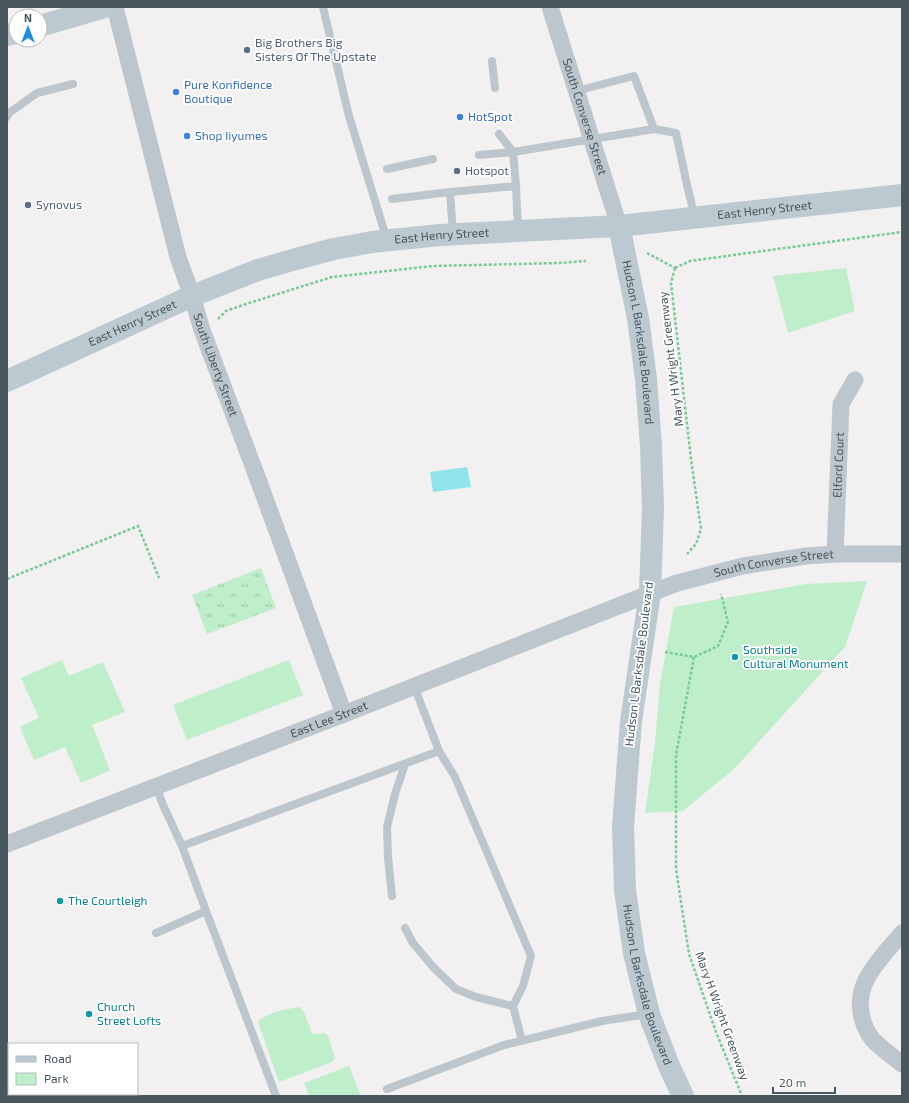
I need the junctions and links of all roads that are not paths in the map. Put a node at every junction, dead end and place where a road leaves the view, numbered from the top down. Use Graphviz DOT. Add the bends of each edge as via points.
graph roads {
  1 [pos="105,7"];
  2 [pos="115,7"];
  3 [pos="323,7"];
  4 [pos="550,7"];
  5 [pos="48,24"];
  6 [pos="492,61"];
  7 [pos="73,84"];
  8 [pos="495,88"];
  9 [pos="576,91"];
  10 [pos="7,117"];
  11 [pos="654,129"];
  12 [pos="500,134"];
  13 [pos="592,140"];
  14 [pos="512,152"];
  15 [pos="479,155"];
  16 [pos="433,159"];
  17 [pos="387,169"];
  18 [pos="516,186"];
  19 [pos="450,192"];
  20 [pos="902,195"];
  21 [pos="392,199"];
  22 [pos="695,218"];
  23 [pos="619,226"];
  24 [pos="518,230"];
  25 [pos="453,234"];
  26 [pos="387,240"];
  27 [pos="192,296"];
  28 [pos="855,380"];
  29 [pos="7,381"];
  30 [pos="835,554"];
  31 [pos="902,554"];
  32 [pos="650,593"];
  33 [pos="414,686"];
  34 [pos="344,714"];
  35 [pos="439,751"];
  36 [pos="405,764"];
  37 [pos="156,786"];
  38 [pos="7,844"];
  39 [pos="182,846"];
  40 [pos="392,896"];
  41 [pos="206,910"];
  42 [pos="405,928"];
  43 [pos="156,933"];
  44 [pos="902,933"];
  45 [pos="512,1006"];
  46 [pos="649,1014"];
  47 [pos="522,1041"];
  48 [pos="902,1064"];
  49 [pos="387,1090"];
  50 [pos="276,1096"];
  51 [pos="683,1096"];
  1 -- 5 [label="street"];
  2 -- 27 [label="street, South Liberty Street" via="178,257"];
  3 -- 26 [label="lane" via="349,116"];
  4 -- 9 [label="street, South Converse Street"];
  6 -- 8 [label="lane"];
  7 -- 10 [label="lane" via="37,93"];
  9 -- 11 [label="lane" via="634,76"];
  9 -- 13 [label="street, South Converse Street"];
  11 -- 13 [label="lane"];
  11 -- 22 [label="lane" via="676,134"];
  12 -- 14 [label="lane"];
  13 -- 14 [label="lane"];
  13 -- 23 [label="street, South Converse Street"];
  14 -- 15 [label="lane"];
  14 -- 18 [label="lane"];
  16 -- 17 [label="lane"];
  18 -- 19 [label="lane"];
  18 -- 24 [label="lane"];
  19 -- 21 [label="lane"];
  19 -- 25 [label="lane"];
  20 -- 22 [label="street, East Henry Street"];
  22 -- 23 [label="street, East Henry Street"];
  23 -- 24 [label="street, East Henry Street"];
  23 -- 32 [label="street, Hudson L Barksdale Boulevard" via="638,318 646,379 651,446"];
  24 -- 25 [label="street, East Henry Street"];
  25 -- 26 [label="street, East Henry Street"];
  26 -- 27 [label="street, East Henry Street" via="334,249 296,259 258,270"];
  27 -- 29 [label="street, East Henry Street"];
  27 -- 34 [label="street, South Liberty Street" via="202,330"];
  28 -- 30 [label="street, Elford Court" via="841,404"];
  30 -- 31 [label="street, South Converse Street"];
  30 -- 32 [label="street, South Converse Street" via="743,566 677,583"];
  32 -- 33 [label="street, East Lee Street"];
  32 -- 46 [label="street, Hudson L Barksdale Boulevard" via="631,721 623,827 625,890 633,945"];
  33 -- 34 [label="street, East Lee Street"];
  33 -- 35 [label="lane"];
  34 -- 37 [label="street, East Lee Street"];
  35 -- 36 [label="lane"];
  35 -- 45 [label="lane" via="455,777 531,956 523,986"];
  36 -- 39 [label="lane"];
  36 -- 40 [label="lane" via="387,827"];
  37 -- 38 [label="street, East Lee Street"];
  37 -- 39 [label="lane"];
  39 -- 41 [label="lane"];
  41 -- 43 [label="lane"];
  41 -- 50 [label="lane"];
  42 -- 45 [label="lane" via="413,943 433,967 456,989"];
  44 -- 48 [label="street" via="870,973 863,985 860,999 865,1027 872,1039"];
  45 -- 47 [label="lane"];
  46 -- 47 [label="lane" via="602,1021"];
  46 -- 51 [label="street, Hudson L Barksdale Boulevard"];
  47 -- 49 [label="lane" via="504,1045"];
}
